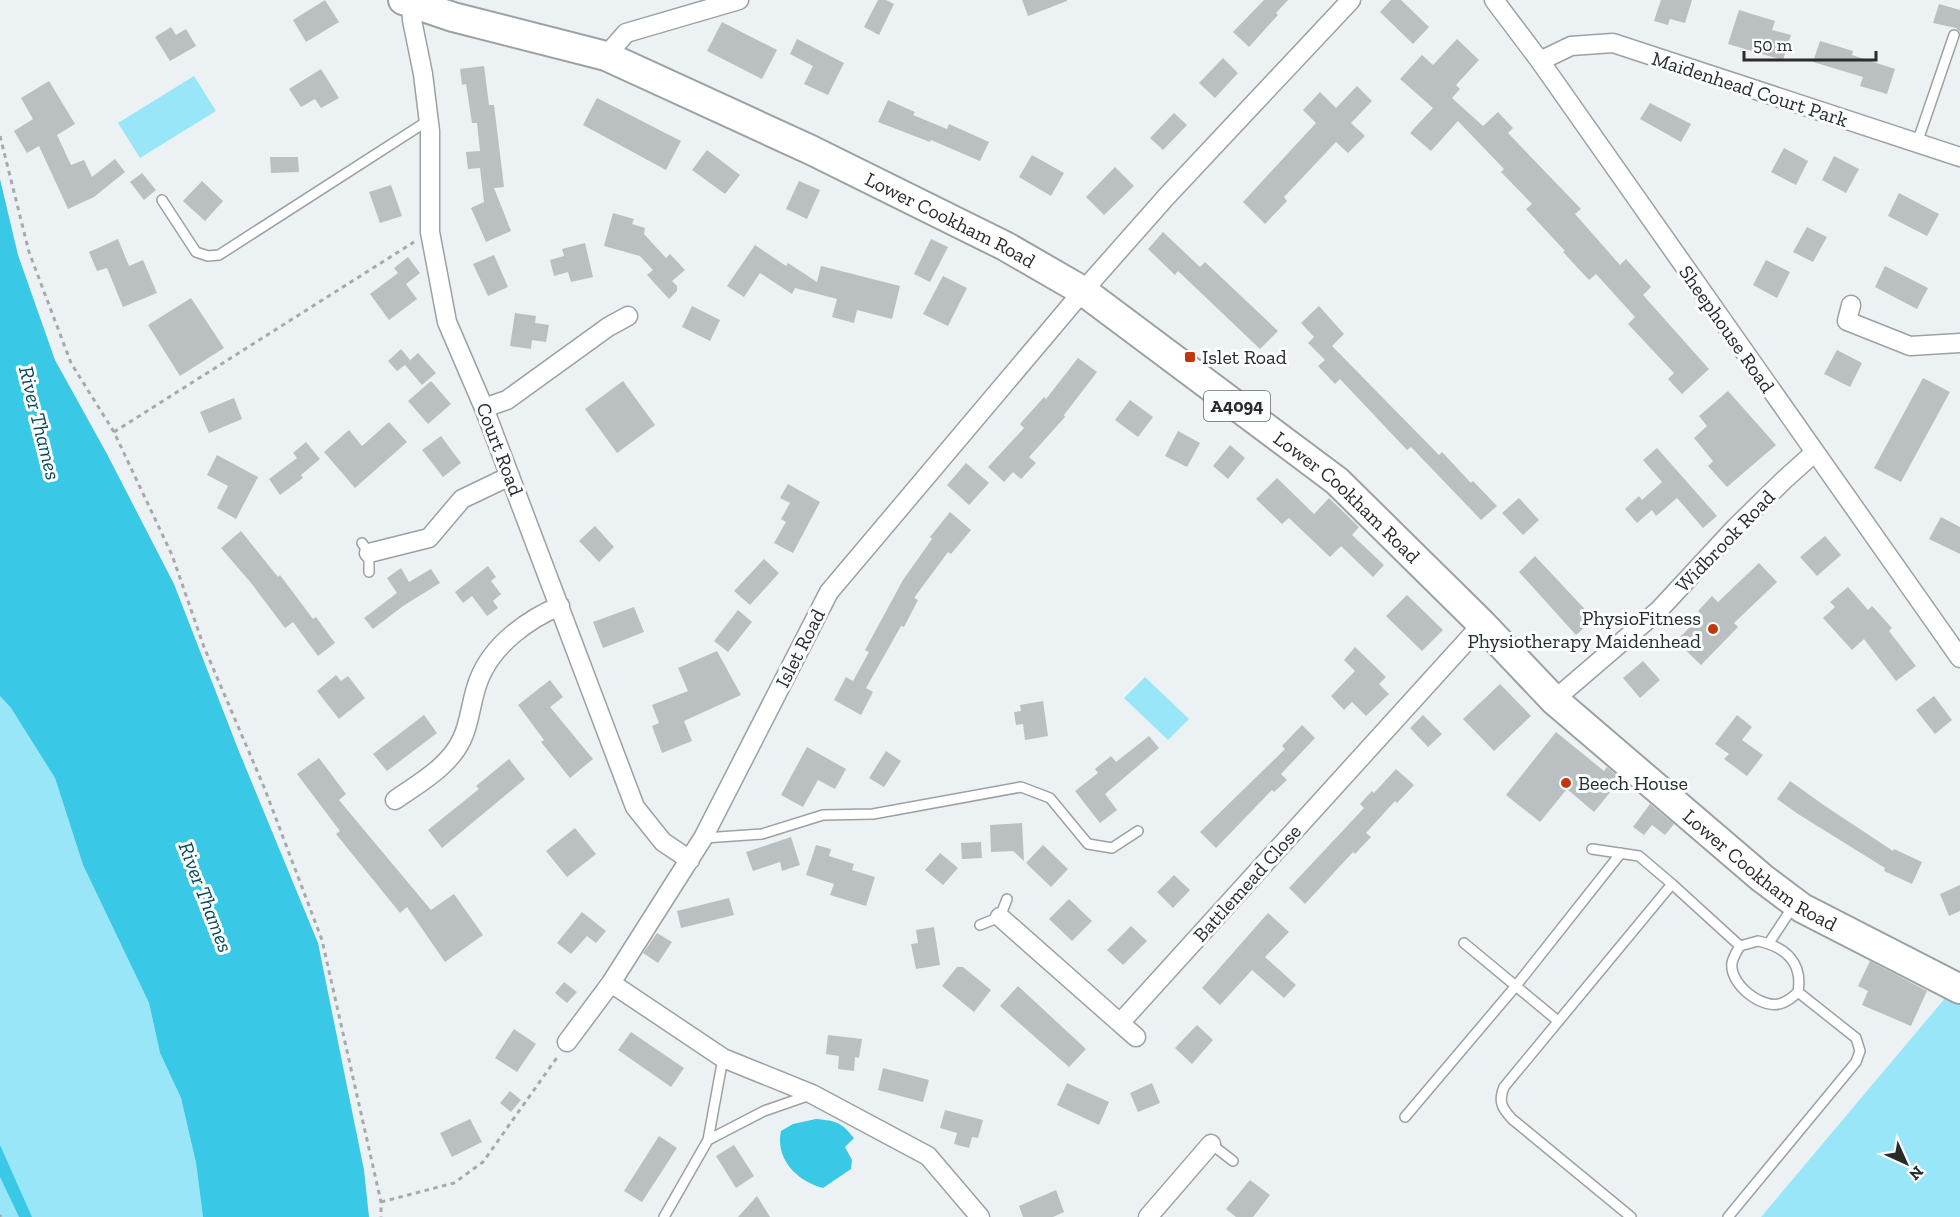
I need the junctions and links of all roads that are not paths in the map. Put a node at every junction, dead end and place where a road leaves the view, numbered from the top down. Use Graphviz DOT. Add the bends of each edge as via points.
graph roads {
  1 [pos="739,0"];
  2 [pos="1351,0"];
  3 [pos="1494,0"];
  4 [pos="407,2"];
  5 [pos="455,8"];
  6 [pos="1954,35"];
  7 [pos="606,56"];
  8 [pos="1540,61"];
  9 [pos="429,120"];
  10 [pos="1917,143"];
  11 [pos="1960,158"];
  12 [pos="162,200"];
  13 [pos="1083,291"];
  14 [pos="1843,314"];
  15 [pos="628,316"];
  16 [pos="1960,344"];
  17 [pos="484,408"];
  18 [pos="1814,453"];
  19 [pos="510,476"];
  20 [pos="366,548"];
  21 [pos="369,572"];
  22 [pos="560,606"];
  23 [pos="1482,624"];
  24 [pos="1960,658"];
  25 [pos="1554,700"];
  26 [pos="395,800"];
  27 [pos="1138,831"];
  28 [pos="703,838"];
  29 [pos="1592,849"];
  30 [pos="1621,853"];
  31 [pos="690,860"];
  32 [pos="1672,884"];
  33 [pos="1007,899"];
  34 [pos="1795,903"];
  35 [pos="1000,917"];
  36 [pos="980,925"];
  37 [pos="1464,944"];
  38 [pos="1769,944"];
  39 [pos="1740,946"];
  40 [pos="611,983"];
  41 [pos="1515,987"];
  42 [pos="1960,989"];
  43 [pos="1798,992"];
  44 [pos="1558,1021"];
  45 [pos="1120,1023"];
  46 [pos="1136,1037"];
  47 [pos="567,1042"];
  48 [pos="723,1058"];
  49 [pos="812,1094"];
  50 [pos="1405,1117"];
  51 [pos="708,1140"];
  52 [pos="1211,1144"];
  53 [pos="1233,1161"];
  54 [pos="664,1217"];
  55 [pos="980,1217"];
  56 [pos="1148,1217"];
  57 [pos="1631,1217"];
  58 [pos="1728,1217"];
  1 -- 7 [label="street" via="626,33"];
  2 -- 13 [label="street, Islet Road"];
  3 -- 8 [label="street, Sheephouse Road"];
  4 -- 5 [label="main road, Lower Cookham Road / A4094"];
  4 -- 9 [label="street, Court Road"];
  5 -- 7 [label="main road, Lower Cookham Road / A4094"];
  6 -- 10 [label="lane"];
  7 -- 13 [label="main road, Lower Cookham Road / A4094" via="811,150 1005,246"];
  8 -- 10 [label="street, Maidenhead Court Park" via="1571,46 1613,44"];
  8 -- 18 [label="street, Sheephouse Road"];
  9 -- 12 [label="lane" via="219,255 196,252"];
  9 -- 17 [label="street, Court Road" via="430,232 447,322"];
  10 -- 11 [label="street, Maidenhead Court Park"];
  13 -- 23 [label="main road, Lower Cookham Road / A4094" via="1337,481"];
  13 -- 28 [label="street, Islet Road" via="829,592"];
  14 -- 16 [label="street" via="1910,346"];
  15 -- 17 [label="street" via="603,320 507,400"];
  17 -- 19 [label="street, Court Road"];
  18 -- 24 [label="street, Sheephouse Road"];
  18 -- 25 [label="street, Widbrook Road" via="1735,528 1659,610"];
  19 -- 20 [label="street" via="462,499 429,538"];
  19 -- 22 [label="street, Court Road"];
  20 -- 21 [label="lane"];
  22 -- 26 [label="street" via="538,615 497,650 480,677 462,739 446,763"];
  22 -- 31 [label="street, Court Road" via="635,807 663,842"];
  23 -- 25 [label="main road, Lower Cookham Road / A4094"];
  23 -- 45 [label="street, Battlemead Close"];
  25 -- 34 [label="main road, Lower Cookham Road / A4094"];
  27 -- 28 [label="lane" via="1112,848 1088,844 1050,798 1021,787 873,814 823,815 762,834"];
  28 -- 31 [label="street, Islet Road"];
  29 -- 30 [label="lane"];
  30 -- 32 [label="lane" via="1639,856"];
  30 -- 41 [label="lane"];
  31 -- 40 [label="street, Islet Road"];
  32 -- 39 [label="lane"];
  32 -- 44 [label="lane"];
  33 -- 35 [label="lane"];
  34 -- 38 [label="lane"];
  34 -- 42 [label="main road, Lower Cookham Road / A4094"];
  35 -- 36 [label="lane"];
  35 -- 45 [label="street"];
  37 -- 41 [label="lane"];
  38 -- 39 [label="lane" via="1758,941"];
  38 -- 43 [label="lane" via="1787,954 1797,967"];
  39 -- 43 [label="lane" via="1731,965 1749,993 1768,1005 1782,1004"];
  40 -- 47 [label="street, Islet Road"];
  40 -- 48 [label="street"];
  41 -- 44 [label="lane"];
  41 -- 50 [label="lane"];
  43 -- 58 [label="lane" via="1856,1038 1860,1051 1856,1062"];
  44 -- 57 [label="lane" via="1504,1087 1500,1097 1503,1109"];
  45 -- 46 [label="street"];
  48 -- 49 [label="street"];
  48 -- 51 [label="lane"];
  49 -- 51 [label="lane" via="764,1111"];
  49 -- 55 [label="street" via="928,1156"];
  51 -- 54 [label="lane"];
  52 -- 53 [label="lane"];
  52 -- 56 [label="street"];
}
